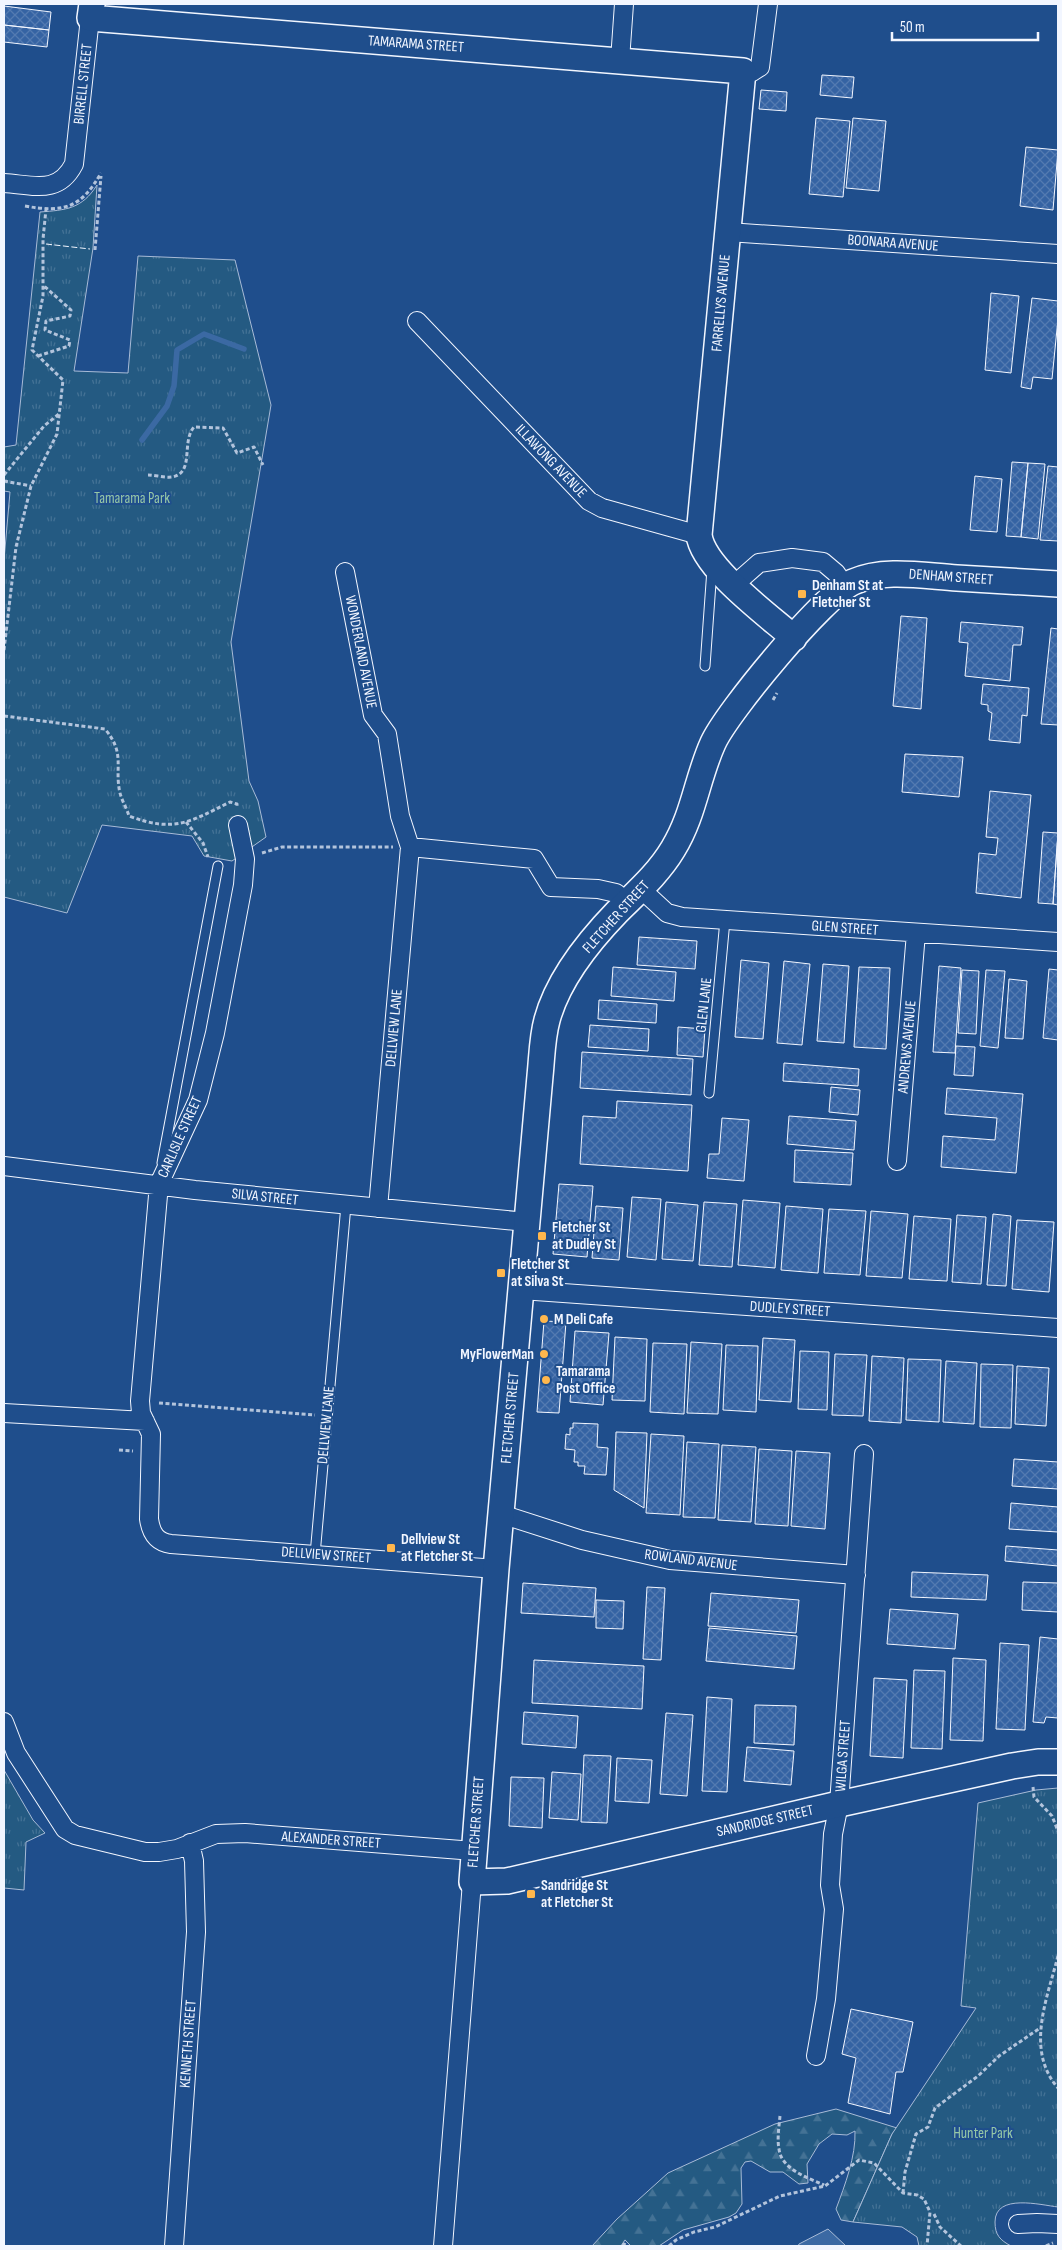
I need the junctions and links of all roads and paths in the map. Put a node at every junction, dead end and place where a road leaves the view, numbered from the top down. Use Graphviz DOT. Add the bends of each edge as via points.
graph roads {
  1 [pos="624,4"];
  2 [pos="768,4"];
  3 [pos="91,11"];
  4 [pos="620,60"];
  5 [pos="742,71"];
  6 [pos="101,173"];
  7 [pos="4,182"];
  8 [pos="46,209"];
  9 [pos="728,232"];
  10 [pos="95,250"];
  11 [pos="1058,254"];
  12 [pos="43,285"];
  13 [pos="417,322"];
  14 [pos="38,356"];
  15 [pos="59,414"];
  16 [pos="263,465"];
  17 [pos="4,475"];
  18 [pos="148,475"];
  19 [pos="4,481"];
  20 [pos="31,486"];
  21 [pos="699,535"];
  22 [pos="713,565"];
  23 [pos="345,572"];
  24 [pos="1058,584"];
  25 [pos="734,585"];
  26 [pos="846,586"];
  27 [pos="794,638"];
  28 [pos="4,650"];
  29 [pos="705,666"];
  30 [pos="779,691"];
  31 [pos="773,700"];
  32 [pos="4,716"];
  33 [pos="237,804"];
  34 [pos="186,822"];
  35 [pos="238,825"];
  36 [pos="410,847"];
  37 [pos="245,859"];
  38 [pos="218,866"];
  39 [pos="634,896"];
  40 [pos="725,920"];
  41 [pos="916,933"];
  42 [pos="1058,942"];
  43 [pos="709,1093"];
  44 [pos="897,1161"];
  45 [pos="4,1166"];
  46 [pos="159,1184"];
  47 [pos="346,1205"];
  48 [pos="378,1208"];
  49 [pos="527,1222"];
  50 [pos="521,1290"];
  51 [pos="1058,1328"];
  52 [pos="151,1402"];
  53 [pos="4,1413"];
  54 [pos="327,1416"];
  55 [pos="146,1421"];
  56 [pos="864,1454"];
  57 [pos="501,1514"];
  58 [pos="157,1539"];
  59 [pos="315,1555"];
  60 [pos="496,1569"];
  61 [pos="856,1575"];
  62 [pos="4,1722"];
  63 [pos="1058,1762"];
  64 [pos="1033,1787"];
  65 [pos="839,1804"];
  66 [pos="1052,1816"];
  67 [pos="1058,1820"];
  68 [pos="1058,1831"];
  69 [pos="190,1843"];
  70 [pos="474,1851"];
  71 [pos="472,1882"];
  72 [pos="1058,1956"];
  73 [pos="1040,2028"];
  74 [pos="816,2056"];
  75 [pos="1058,2088"];
  76 [pos="780,2116"];
  77 [pos="824,2186"];
  78 [pos="903,2193"];
  79 [pos="934,2214"];
  80 [pos="1018,2224"];
  81 [pos="1058,2224"];
  82 [pos="174,2246"];
  83 [pos="443,2246"];
  84 [pos="623,2246"];
  85 [pos="628,2246"];
  86 [pos="669,2246"];
  87 [pos="927,2246"];
  88 [pos="961,2246"];
  1 -- 4 [label="street"];
  2 -- 5 [label="street" via="760,67 752,72"];
  3 -- 4 [label="street, TAMARAMA STREET"];
  3 -- 7 [label="street, BIRRELL STREET" via="74,164 61,182 52,185"];
  4 -- 5 [label="street, TAMARAMA STREET"];
  5 -- 9 [label="street, FARRELLYS AVENUE"];
  6 -- 10 [label="path"];
  8 -- 12 [label="path"];
  9 -- 11 [label="street, BOONARA AVENUE"];
  9 -- 21 [label="street, FARRELLYS AVENUE"];
  12 -- 14 [label="path" via="32,350"];
  12 -- 14 [label="path" via="70,310 70,316 46,322 45,330 70,340 69,346"];
  13 -- 21 [label="street, ILLAWONG AVENUE" via="589,501 602,508"];
  14 -- 15 [label="path" via="63,380"];
  15 -- 17 [label="path" via="44,426"];
  15 -- 20 [label="path" via="56,434"];
  16 -- 18 [label="path" via="254,447 237,453 223,428 194,427 189,434 186,464 181,473 172,477"];
  19 -- 20 [label="path"];
  20 -- 28 [label="path" via="16,547"];
  21 -- 22 [label="street" via="700,546"];
  22 -- 25 [label="street"];
  22 -- 29 [label="lane"];
  23 -- 36 [label="street, WONDERLAND AVENUE" via="374,716 387,734 400,816"];
  24 -- 26 [label="street, DENHAM STREET" via="898,574 870,577"];
  25 -- 26 [label="street" via="759,563 792,558 823,562"];
  25 -- 27 [label="street"];
  26 -- 27 [label="street, DENHAM STREET"];
  27 -- 39 [label="street, FLETCHER STREET" via="721,727 707,757 684,828 667,858"];
  30 -- 31 [label="path"];
  32 -- 34 [label="path" via="105,729 119,754 120,793 130,816 151,824"];
  33 -- 34 [label="path" via="230,802"];
  34 -- 38 [label="path" via="207,850 209,862"];
  35 -- 37 [label="street, CARLISLE STREET"];
  36 -- 37 [label="path" via="282,847"];
  36 -- 39 [label="street" via="534,859 551,887 598,889"];
  36 -- 48 [label="street, DELLVIEW LANE"];
  37 -- 46 [label="street, CARLISLE STREET" via="215,1032 198,1100"];
  38 -- 46 [label="lane"];
  39 -- 40 [label="street, GLEN STREET" via="682,917"];
  39 -- 49 [label="street, FLETCHER STREET" via="588,946 560,986 551,1006 544,1040"];
  40 -- 41 [label="street, GLEN STREET"];
  40 -- 43 [label="lane, GLEN LANE"];
  41 -- 42 [label="street, GLEN STREET"];
  41 -- 44 [label="street, ANDREWS AVENUE"];
  45 -- 46 [label="street, SILVA STREET"];
  46 -- 47 [label="street, SILVA STREET"];
  46 -- 55 [label="street, CARLISLE STREET" via="140,1401"];
  47 -- 48 [label="street, SILVA STREET"];
  47 -- 54 [label="lane, DELLVIEW LANE"];
  48 -- 49 [label="street, SILVA STREET"];
  49 -- 50 [label="street, FLETCHER STREET"];
  50 -- 51 [label="street, DUDLEY STREET"];
  50 -- 57 [label="street, FLETCHER STREET"];
  52 -- 54 [label="path"];
  53 -- 55 [label="street"];
  54 -- 59 [label="lane, DELLVIEW LANE"];
  55 -- 58 [label="street, CARLISLE STREET" via="151,1434 149,1519"];
  56 -- 61 [label="street, WILGA STREET"];
  57 -- 60 [label="street, FLETCHER STREET"];
  57 -- 61 [label="street, ROWLAND AVENUE" via="582,1540 670,1560"];
  58 -- 59 [label="street, DELLVIEW STREET" via="171,1544"];
  59 -- 60 [label="street, DELLVIEW STREET"];
  60 -- 70 [label="street, FLETCHER STREET"];
  61 -- 65 [label="street, WILGA STREET"];
  62 -- 69 [label="street, ALEXANDER STREET" via="16,1753 65,1828 75,1835 145,1852 169,1852"];
  63 -- 65 [label="street, SANDRIDGE STREET" via="1012,1766"];
  64 -- 66 [label="path" via="1034,1797"];
  65 -- 71 [label="street, SANDRIDGE STREET" via="507,1881"];
  65 -- 74 [label="street, WILGA STREET" via="833,1834 830,1885 834,1909 826,1999"];
  66 -- 67 [label="path"];
  66 -- 68 [label="path"];
  69 -- 70 [label="street, ALEXANDER STREET" via="216,1834 245,1833"];
  69 -- 82 [label="street, KENNETH STREET" via="194,1861 196,1932"];
  70 -- 71 [label="street, FLETCHER STREET"];
  71 -- 83 [label="street, FLETCHER STREET"];
  72 -- 73 [label="path"];
  73 -- 75 [label="path" via="1041,2054"];
  73 -- 78 [label="path" via="999,2056 935,2108 928,2127 916,2134"];
  76 -- 77 [label="path" via="778,2149 782,2161"];
  77 -- 78 [label="path" via="859,2160 874,2164"];
  77 -- 86 [label="path" via="780,2196 715,2227 676,2240"];
  78 -- 87 [label="path" via="924,2199 930,2212"];
  79 -- 88 [label="path" via="940,2227"];
  80 -- 81 [label="street"];
  84 -- 85 [label="path"];
}
